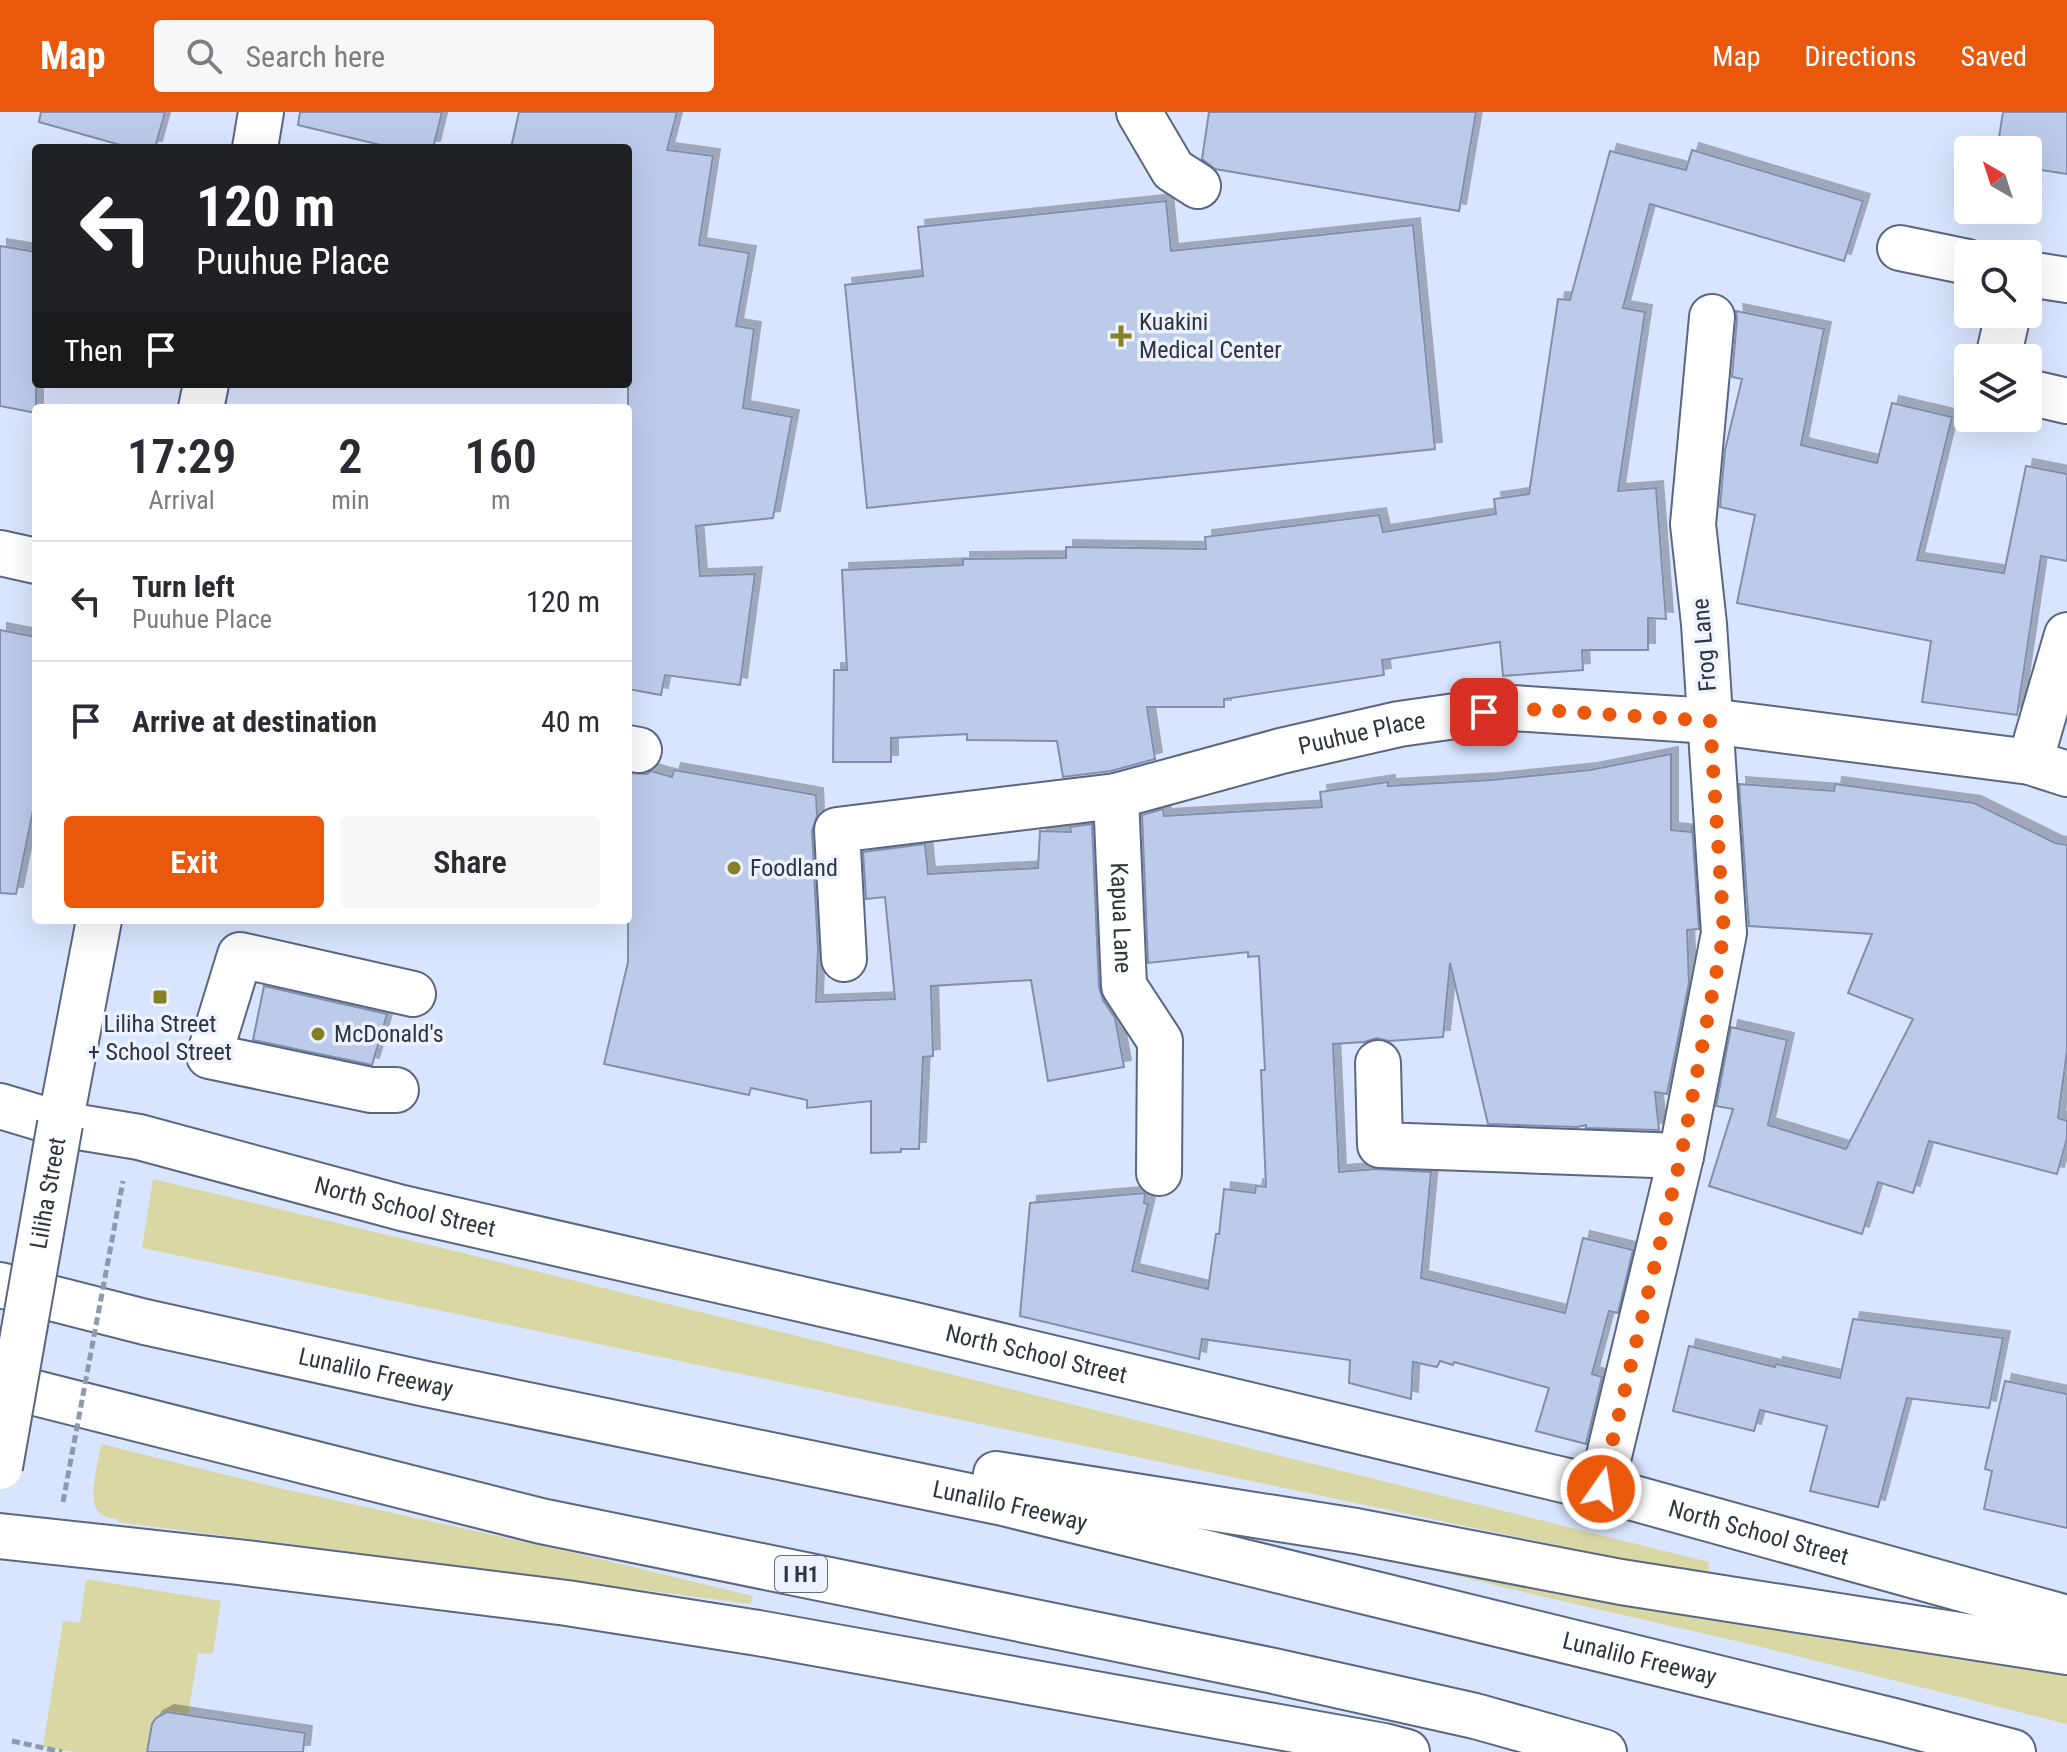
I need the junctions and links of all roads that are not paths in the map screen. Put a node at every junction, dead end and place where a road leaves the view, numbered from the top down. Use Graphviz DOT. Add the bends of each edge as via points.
graph roads {
  1 [pos="261,112"];
  2 [pos="1139,112"];
  3 [pos="256,144"];
  4 [pos="1198,186"];
  5 [pos="1900,248"];
  6 [pos="1954,259"];
  7 [pos="2042,276"];
  8 [pos="2067,280"];
  9 [pos="1712,317"];
  10 [pos="2042,395"];
  11 [pos="2067,401"];
  12 [pos="0,553"];
  13 [pos="32,560"];
  14 [pos="2067,635"];
  15 [pos="1710,721"];
  16 [pos="2049,768"];
  17 [pos="1116,796"];
  18 [pos="98,924"];
  19 [pos="844,959"];
  20 [pos="413,994"];
  21 [pos="1378,1063"];
  22 [pos="396,1090"];
  23 [pos="0,1106"];
  24 [pos="60,1124"];
  25 [pos="1681,1156"];
  26 [pos="1159,1173"];
  27 [pos="0,1285"];
  28 [pos="0,1384"];
  29 [pos="426,1384"];
  30 [pos="0,1467"];
  31 [pos="1601,1489"];
  32 [pos="0,1536"];
  33 [pos="2067,1618"];
  34 [pos="2067,1652"];
  35 [pos="1407,1752"];
  36 [pos="1604,1752"];
  37 [pos="2013,1752"];
  1 -- 3 [label="main road"];
  2 -- 4 [label="main road" via="1173,170"];
  5 -- 6 [label="main road"];
  7 -- 8 [label="main road"];
  9 -- 15 [label="main road, Frog Lane" via="1693,524"];
  10 -- 11 [label="main road"];
  12 -- 13 [label="main road"];
  14 -- 16 [label="main road"];
  15 -- 16 [label="main road, Puuhue Place"];
  15 -- 17 [label="main road, Puuhue Place" via="1512,708 1399,724"];
  15 -- 25 [label="main road, Frog Lane" via="1724,933"];
  17 -- 19 [label="main road, Puuhue Place" via="837,830"];
  17 -- 26 [label="main road, Kapua Lane" via="1124,986 1160,1041"];
  18 -- 24 [label="main road, Liliha Street"];
  20 -- 22 [label="main road" via="240,955 209,1056 371,1090"];
  21 -- 25 [label="main road" via="1380,1145"];
  23 -- 24 [label="main road, North School Street"];
  24 -- 30 [label="main road, Liliha Street, bridge"];
  24 -- 31 [label="main road, North School Street" via="139,1137 402,1208"];
  25 -- 31 [label="main road, Frog Lane"];
  27 -- 29 [label="main road, Lunalilo Freeway"];
  28 -- 36 [label="main road, I H1" via="541,1521 1274,1671 1475,1716"];
  29 -- 34 [label="main road" via="1356,1531 1621,1582"];
  29 -- 37 [label="main road, Lunalilo Freeway" via="1003,1503"];
  31 -- 33 [label="main road, North School Street"];
  32 -- 35 [label="main road" via="567,1603"];
}
